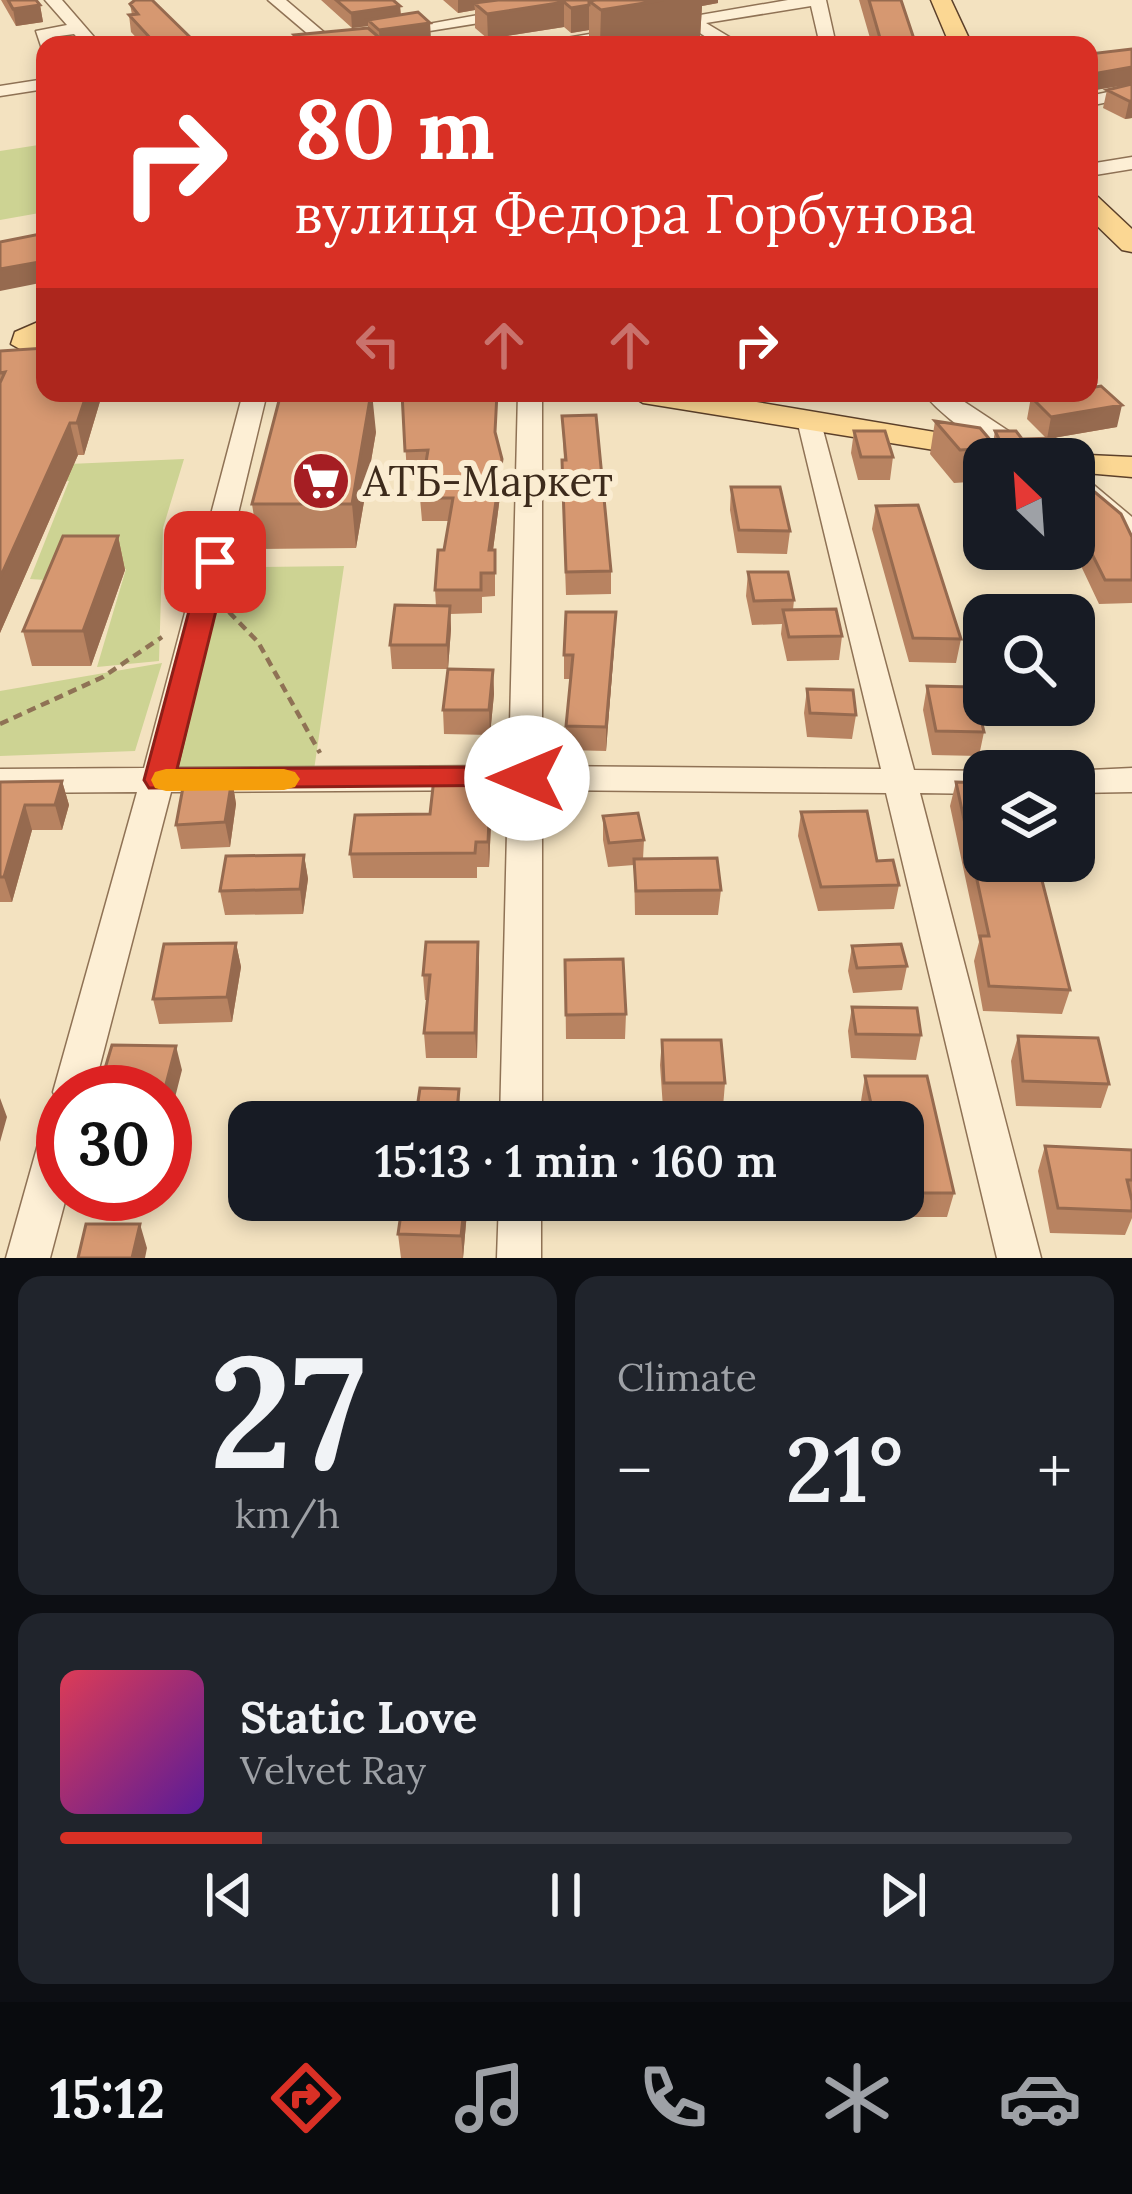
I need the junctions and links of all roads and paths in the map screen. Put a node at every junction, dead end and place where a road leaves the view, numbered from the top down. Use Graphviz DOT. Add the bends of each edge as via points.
graph roads {
  1 [pos="53,0"];
  2 [pos="276,0"];
  3 [pos="490,0"];
  4 [pos="941,0"];
  5 [pos="530,12"];
  6 [pos="600,13"];
  7 [pos="510,14"];
  8 [pos="692,21"];
  9 [pos="79,28"];
  10 [pos="627,31"];
  11 [pos="372,35"];
  12 [pos="43,36"];
  13 [pos="85,36"];
  14 [pos="320,36"];
  15 [pos="601,36"];
  16 [pos="717,36"];
  17 [pos="826,36"];
  18 [pos="957,36"];
  19 [pos="36,70"];
  20 [pos="0,76"];
  21 [pos="36,86"];
  22 [pos="0,92"];
  23 [pos="1132,92"];
  24 [pos="1098,99"];
  25 [pos="1132,163"];
  26 [pos="1098,169"];
  27 [pos="1098,212"];
  28 [pos="1132,244"];
  29 [pos="36,329"];
  30 [pos="0,335"];
  31 [pos="36,356"];
  32 [pos="0,358"];
  33 [pos="253,402"];
  34 [pos="530,402"];
  35 [pos="699,402"];
  36 [pos="947,402"];
  37 [pos="810,420"];
  38 [pos="996,438"];
  39 [pos="963,445"];
  40 [pos="1095,464"];
  41 [pos="1132,467"];
  42 [pos="1095,500"];
  43 [pos="1132,531"];
  44 [pos="205,606"];
  45 [pos="0,724"];
  46 [pos="328,766"];
  47 [pos="527,778"];
  48 [pos="159,780"];
  49 [pos="0,781"];
  50 [pos="1095,781"];
  51 [pos="1132,781"];
  52 [pos="901,782"];
  53 [pos="963,782"];
  54 [pos="81,1065"];
  55 [pos="521,1101"];
  56 [pos="38,1221"];
  57 [pos="520,1221"];
  58 [pos="28,1258"];
  59 [pos="519,1258"];
  60 [pos="1019,1258"];
  1 -- 9 [label="street"];
  2 -- 14 [label="street"];
  3 -- 7 [label="street"];
  4 -- 18 [label="main road"];
  5 -- 7 [label="street"];
  6 -- 10 [label="street"];
  7 -- 11 [label="street"];
  8 -- 10 [label="street"];
  8 -- 16 [label="street"];
  8 -- 17 [label="street" via="818,0"];
  9 -- 12 [label="street"];
  9 -- 13 [label="street"];
  10 -- 15 [label="street"];
  19 -- 20 [label="street"];
  21 -- 22 [label="street"];
  23 -- 24 [label="street"];
  25 -- 26 [label="street"];
  27 -- 28 [label="main road"];
  29 -- 30 [label="main road"];
  31 -- 32 [label="main road"];
  33 -- 44 [label="street"];
  34 -- 47 [label="street"];
  35 -- 37 [label="main road"];
  36 -- 38 [label="street"];
  37 -- 39 [label="main road"];
  37 -- 52 [label="street"];
  40 -- 41 [label="main road"];
  42 -- 43 [label="street"];
  44 -- 45 [label="path" via="103,677"];
  44 -- 46 [label="path" via="258,642"];
  44 -- 48 [label="street"];
  47 -- 48 [label="street"];
  47 -- 52 [label="street"];
  47 -- 55 [label="street"];
  48 -- 49 [label="street"];
  48 -- 54 [label="street"];
  50 -- 51 [label="street"];
  52 -- 53 [label="street"];
  52 -- 60 [label="street"];
  56 -- 58 [label="street"];
  57 -- 59 [label="street"];
}
